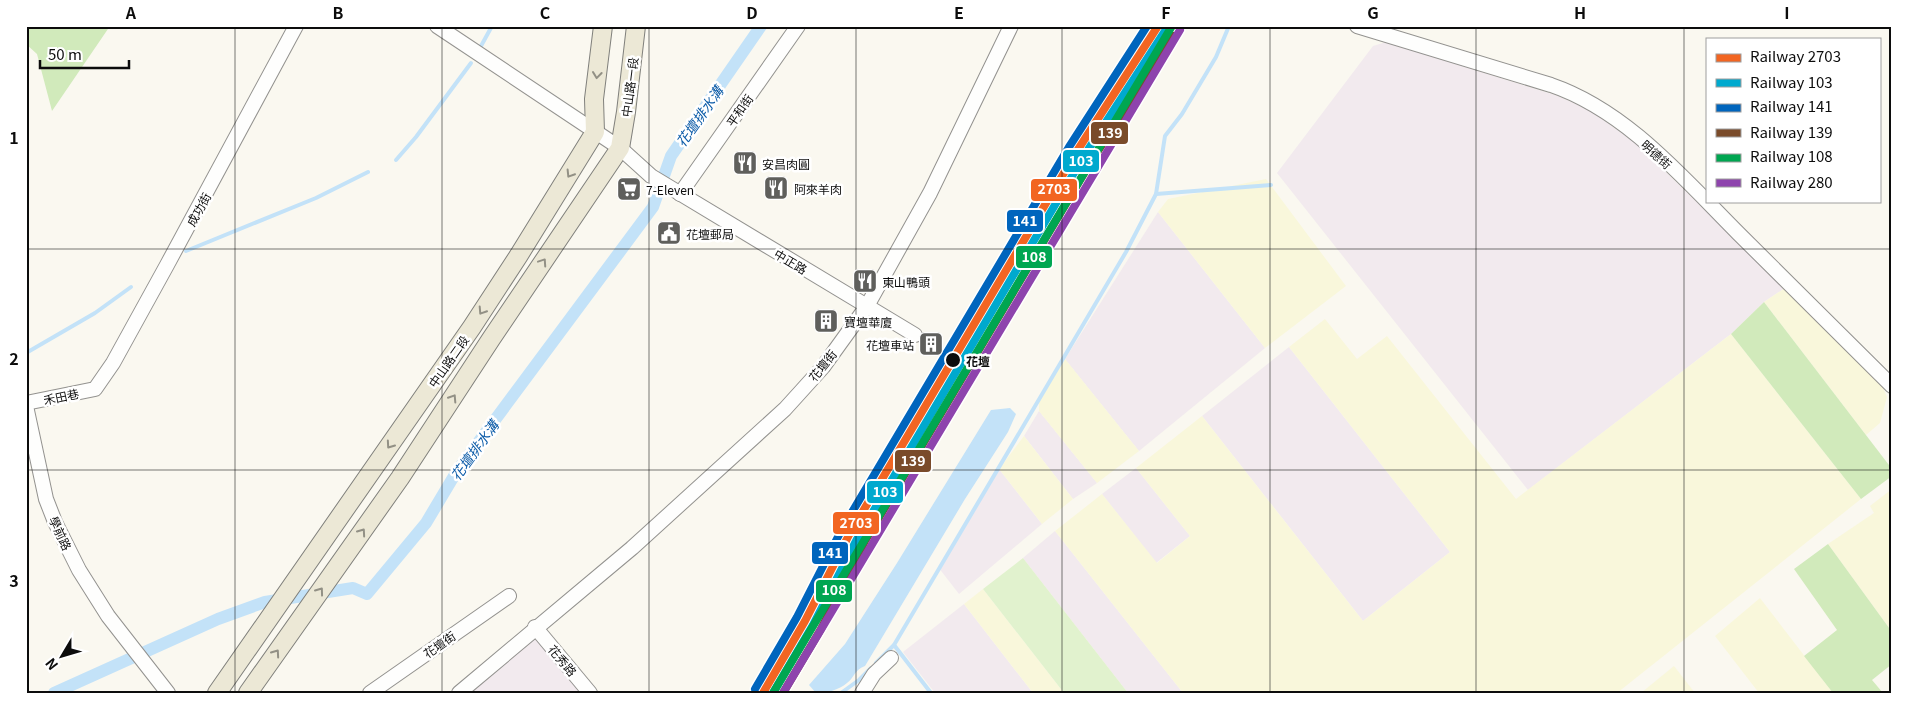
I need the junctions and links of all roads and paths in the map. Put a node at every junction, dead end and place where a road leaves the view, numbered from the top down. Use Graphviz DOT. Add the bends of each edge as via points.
graph roads {
  1 [pos="296,26"];
  2 [pos="437,26"];
  3 [pos="603,26"];
  4 [pos="636,26"];
  5 [pos="798,26"];
  6 [pos="1011,26"];
  7 [pos="1357,26"];
  8 [pos="596,132"];
  9 [pos="620,148"];
  10 [pos="680,194"];
  11 [pos="1706,201"];
  12 [pos="1707,202"];
  13 [pos="867,306"];
  14 [pos="916,335"];
  15 [pos="1892,386"];
  16 [pos="95,389"];
  17 [pos="26,404"];
  18 [pos="508,596"];
  19 [pos="536,627"];
  20 [pos="891,658"];
  21 [pos="168,693"];
  22 [pos="217,693"];
  23 [pos="248,693"];
  24 [pos="370,693"];
  25 [pos="459,693"];
  26 [pos="590,693"];
  27 [pos="862,693"];
  1 -- 16 [label="street, 成功街" via="168,265"];
  2 -- 8 [label="street"];
  3 -- 8 [label="main road, one-way" via="594,99"];
  4 -- 9 [label="main road, 中山路一段"];
  5 -- 10 [label="street, 平和街"];
  6 -- 13 [label="street, 花壇街" via="930,193"];
  7 -- 11 [label="street, 明德街" via="1564,89 1602,108 1667,162"];
  8 -- 9 [label="street"];
  8 -- 22 [label="main road, 中山路二段, one-way" via="472,327"];
  9 -- 10 [label="street, 中正路" via="651,176"];
  23 -- 9 [label="main road, 中山路二段, one-way" via="400,478"];
  10 -- 13 [label="street, 中正路"];
  12 -- 15 [label="street, 明德街"];
  13 -- 14 [label="street, 中正路"];
  13 -- 19 [label="street, 花壇街" via="823,367 785,409 632,548"];
  16 -- 17 [label="street, 禾田巷"];
  17 -- 21 [label="street, 學前路" via="46,499 55,522 79,570 108,616"];
  18 -- 24 [label="street, 花壇街"];
  19 -- 25 [label="street, 花壇街"];
  19 -- 26 [label="street, 花秀路"];
  20 -- 27 [label="street" via="874,674"];
}
